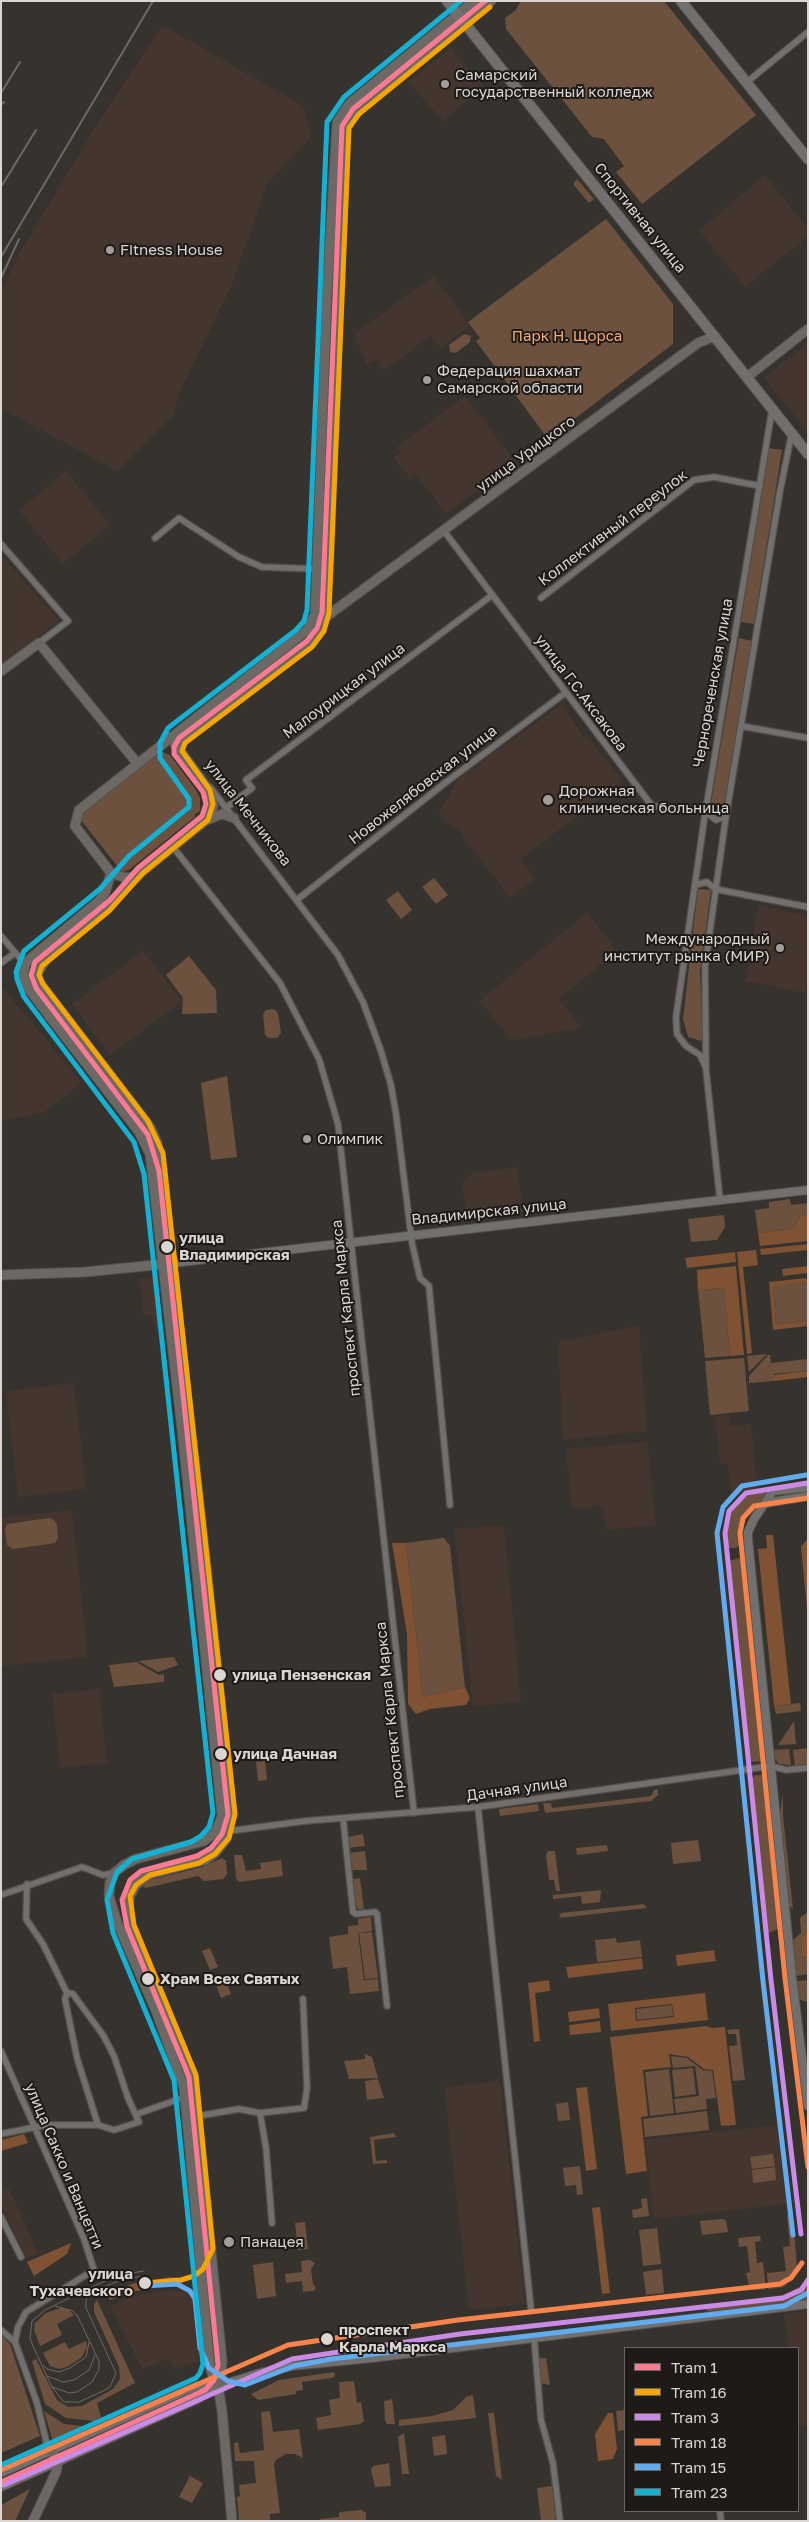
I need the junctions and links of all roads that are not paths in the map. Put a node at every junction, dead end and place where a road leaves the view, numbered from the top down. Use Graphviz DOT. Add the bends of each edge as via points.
graph roads {
  1 [pos="448,1"];
  2 [pos="474,1"];
  3 [pos="491,1"];
  4 [pos="681,1"];
  5 [pos="462,19"];
  6 [pos="808,32"];
  7 [pos="747,82"];
  8 [pos="808,159"];
  9 [pos="808,329"];
  10 [pos="715,336"];
  11 [pos="748,377"];
  12 [pos="772,407"];
  13 [pos="792,432"];
  14 [pos="808,454"];
  15 [pos="760,486"];
  16 [pos="444,531"];
  17 [pos="155,538"];
  18 [pos="1,544"];
  19 [pos="318,569"];
  20 [pos="491,596"];
  21 [pos="354,598"];
  22 [pos="541,598"];
  23 [pos="325,617"];
  24 [pos="308,628"];
  25 [pos="315,635"];
  26 [pos="38,643"];
  27 [pos="1,671"];
  28 [pos="565,693"];
  29 [pos="741,726"];
  30 [pos="170,737"];
  31 [pos="808,738"];
  32 [pos="177,744"];
  33 [pos="137,763"];
  34 [pos="226,808"];
  35 [pos="705,811"];
  36 [pos="726,816"];
  37 [pos="234,818"];
  38 [pos="206,820"];
  39 [pos="173,847"];
  40 [pos="110,873"];
  41 [pos="138,876"];
  42 [pos="695,885"];
  43 [pos="715,890"];
  44 [pos="298,899"];
  45 [pos="808,907"];
  46 [pos="1,936"];
  47 [pos="15,953"];
  48 [pos="1,963"];
  49 [pos="25,964"];
  50 [pos="37,974"];
  51 [pos="706,1070"];
  52 [pos="808,1190"];
  53 [pos="720,1200"];
  54 [pos="412,1234"];
  55 [pos="350,1242"];
  56 [pos="173,1263"];
  57 [pos="162,1264"];
  58 [pos="1,1275"];
  59 [pos="808,1487"];
  60 [pos="808,1496"];
  61 [pos="766,1503"];
  62 [pos="450,1505"];
  63 [pos="771,1766"];
  64 [pos="808,1768"];
  65 [pos="478,1807"];
  66 [pos="414,1813"];
  67 [pos="343,1818"];
  68 [pos="215,1831"];
  69 [pos="228,1833"];
  70 [pos="114,1873"];
  71 [pos="27,1884"];
  72 [pos="1,1895"];
  73 [pos="67,1993"];
  74 [pos="303,1999"];
  75 [pos="387,2006"];
  76 [pos="1,2051"];
  77 [pos="185,2097"];
  78 [pos="808,2106"];
  79 [pos="260,2113"];
  80 [pos="137,2114"];
  81 [pos="198,2116"];
  82 [pos="98,2125"];
  83 [pos="34,2127"];
  84 [pos="1,2134"];
  85 [pos="1,2217"];
  86 [pos="272,2223"];
  87 [pos="21,2257"];
  88 [pos="808,2304"];
  89 [pos="531,2309"];
  90 [pos="1,2330"];
  91 [pos="534,2338"];
  92 [pos="15,2342"];
  93 [pos="218,2386"];
  94 [pos="52,2451"];
  95 [pos="58,2463"];
  96 [pos="1,2473"];
  97 [pos="1,2487"];
  98 [pos="33,2521"];
  99 [pos="232,2521"];
  100 [pos="560,2521"];
  1 -- 5 [label="main road, Спортивная улица"];
  2 -- 5 [label="main road"];
  3 -- 5 [label="main road"];
  4 -- 7 [label="main road"];
  5 -- 10 [label="main road, Спортивная улица"];
  5 -- 19 [label="main road" via="350,103 337,122 326,312"];
  5 -- 23 [label="main road" via="355,112 346,124"];
  6 -- 7 [label="street"];
  7 -- 8 [label="main road"];
  9 -- 11 [label="main road"];
  10 -- 11 [label="main road, Спортивная улица"];
  10 -- 16 [label="main road, улица Урицкого" via="698,343"];
  11 -- 12 [label="main road, Спортивная улица"];
  12 -- 13 [label="main road, Спортивная улица"];
  12 -- 15 [label="street, Чернореченская улица"];
  13 -- 14 [label="main road, Спортивная улица"];
  13 -- 29 [label="street, Чернореченская улица"];
  15 -- 22 [label="street, Коллективный переулок" via="714,477 694,480"];
  15 -- 35 [label="street, Чернореченская улица"];
  16 -- 20 [label="street, улица Г.С.Аксакова"];
  16 -- 21 [label="main road, улица Урицкого"];
  17 -- 19 [label="street" via="179,518 262,567"];
  18 -- 26 [label="street" via="68,621"];
  19 -- 24 [label="main road" via="315,615"];
  20 -- 28 [label="street, улица Г.С.Аксакова"];
  20 -- 34 [label="street, Малоурицкая улица" via="246,780 252,788"];
  21 -- 23 [label="main road"];
  21 -- 25 [label="main road"];
  23 -- 24 [label="main road"];
  23 -- 25 [label="main road"];
  24 -- 30 [label="main road"];
  25 -- 32 [label="main road"];
  26 -- 27 [label="main road"];
  26 -- 33 [label="main road"];
  28 -- 35 [label="street, улица Г.С.Аксакова" via="652,806"];
  28 -- 44 [label="street, Новожелябовская улица" via="445,782"];
  29 -- 31 [label="street"];
  29 -- 36 [label="street, Чернореченская улица"];
  30 -- 32 [label="main road, улица Мечникова"];
  30 -- 33 [label="main road"];
  32 -- 34 [label="street, улица Мечникова"];
  32 -- 38 [label="main road" via="211,796 212,806"];
  33 -- 40 [label="main road" via="82,806 75,819 77,829"];
  34 -- 37 [label="street, улица Мечникова"];
  35 -- 36 [label="street, улица Г.С.Аксакова" via="716,820"];
  35 -- 42 [label="street, Чернореченская улица"];
  36 -- 43 [label="street, Чернореченская улица"];
  37 -- 38 [label="main road" via="222,814"];
  37 -- 44 [label="street, улица Мечникова"];
  38 -- 39 [label="main road"];
  39 -- 41 [label="main road"];
  39 -- 55 [label="street, проспект Карла Маркса" via="280,983 319,1058 341,1142"];
  40 -- 41 [label="main road" via="126,878"];
  40 -- 49 [label="main road" via="105,893 95,905"];
  41 -- 50 [label="main road" via="112,903 46,959"];
  42 -- 43 [label="street" via="706,882"];
  42 -- 51 [label="street, Чернореченская улица" via="676,1017 677,1034 686,1046 700,1055"];
  43 -- 45 [label="street"];
  43 -- 51 [label="street, Чернореченская улица" via="704,966"];
  44 -- 54 [label="street" via="338,955 363,1002 380,1048 396,1114"];
  46 -- 47 [label="street"];
  47 -- 48 [label="street"];
  47 -- 49 [label="street"];
  49 -- 50 [label="main road"];
  49 -- 57 [label="main road" via="23,976 28,988 145,1140 150,1154"];
  50 -- 56 [label="main road" via="39,982 154,1133"];
  51 -- 53 [label="street, Чернореченская улица"];
  52 -- 53 [label="street, Владимирская улица"];
  53 -- 54 [label="street, Владимирская улица"];
  54 -- 55 [label="street, Владимирская улица"];
  54 -- 62 [label="street" via="420,1278 428,1286"];
  55 -- 56 [label="street, Владимирская улица"];
  55 -- 66 [label="street, проспект Карла Маркса"];
  56 -- 57 [label="main road"];
  56 -- 69 [label="main road" via="232,1815"];
  57 -- 58 [label="main road"];
  57 -- 68 [label="main road" via="222,1812"];
  59 -- 61 [label="street" via="774,1491"];
  60 -- 61 [label="street"];
  61 -- 63 [label="street" via="754,1519 748,1539"];
  63 -- 64 [label="street, Дачная улица" via="786,1770"];
  63 -- 65 [label="street, Дачная улица"];
  63 -- 78 [label="street"];
  65 -- 66 [label="street, Дачная улица"];
  65 -- 89 [label="street"];
  66 -- 67 [label="street, Дачная улица"];
  67 -- 69 [label="street, Дачная улица"];
  67 -- 75 [label="street" via="353,1912 377,1914"];
  68 -- 69 [label="main road"];
  68 -- 70 [label="main road" via="210,1838 199,1843 130,1861"];
  69 -- 81 [label="main road" via="220,1847 205,1860 142,1879 135,1886 128,1903 131,1927 186,2060"];
  70 -- 71 [label="street" via="103,1875 82,1867"];
  70 -- 77 [label="main road" via="109,1889 112,1911 160,2022"];
  71 -- 72 [label="street"];
  71 -- 73 [label="street" via="26,1918"];
  73 -- 80 [label="street" via="72,1994 103,2035"];
  73 -- 82 [label="street" via="65,1999 78,2058"];
  74 -- 79 [label="street" via="307,2088 304,2108"];
  76 -- 83 [label="street, улица Сакко и Ванцетти"];
  77 -- 80 [label="street"];
  77 -- 93 [label="main road" via="210,2367"];
  79 -- 81 [label="street" via="239,2109"];
  79 -- 86 [label="street"];
  80 -- 82 [label="street" via="140,2122 114,2130"];
  81 -- 93 [label="main road" via="222,2360"];
  82 -- 83 [label="street"];
  83 -- 84 [label="street"];
  83 -- 92 [label="street, улица Сакко и Ванцетти" via="84,2239 94,2270 26,2312"];
  85 -- 87 [label="street"];
  88 -- 91 [label="street"];
  90 -- 92 [label="street"];
  91 -- 93 [label="street" via="292,2366"];
  91 -- 100 [label="street" via="541,2420 553,2464"];
  92 -- 94 [label="street" via="38,2402 48,2449"];
  93 -- 94 [label="street" via="197,2386"];
  93 -- 95 [label="street" via="198,2399"];
  93 -- 99 [label="main road"];
  94 -- 95 [label="main road"];
  94 -- 96 [label="street"];
  95 -- 97 [label="street"];
  95 -- 98 [label="main road"];
}
